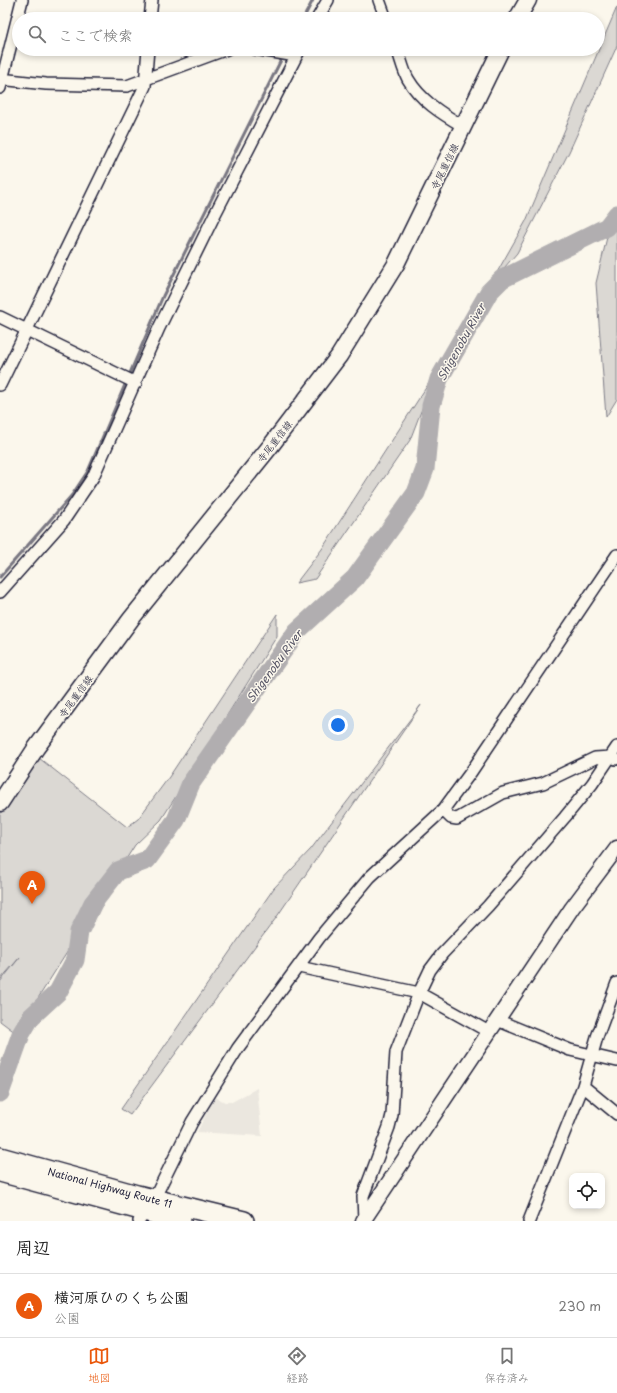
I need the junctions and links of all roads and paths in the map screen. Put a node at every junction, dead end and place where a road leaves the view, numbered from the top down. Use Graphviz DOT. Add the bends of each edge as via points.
graph roads {
  1 [pos="22,0"];
  2 [pos="152,0"];
  3 [pos="328,0"];
  4 [pos="379,0"];
  5 [pos="528,0"];
  6 [pos="19,12"];
  7 [pos="151,12"];
  8 [pos="321,12"];
  9 [pos="383,12"];
  10 [pos="521,12"];
  11 [pos="12,39"];
  12 [pos="148,56"];
  13 [pos="207,56"];
  14 [pos="296,56"];
  15 [pos="400,56"];
  16 [pos="498,56"];
  17 [pos="146,78"];
  18 [pos="1,82"];
  19 [pos="463,126"];
  20 [pos="0,317"];
  21 [pos="27,331"];
  22 [pos="136,383"];
  23 [pos="0,385"];
  24 [pos="617,555"];
  25 [pos="0,592"];
  26 [pos="615,755"];
  27 [pos="0,803"];
  28 [pos="443,810"];
  29 [pos="617,848"];
  30 [pos="299,968"];
  31 [pos="617,983"];
  32 [pos="419,993"];
  33 [pos="493,1026"];
  34 [pos="592,1056"];
  35 [pos="617,1061"];
  36 [pos="583,1086"];
  37 [pos="617,1114"];
  38 [pos="0,1157"];
  39 [pos="0,1172"];
  40 [pos="141,1206"];
  41 [pos="181,1221"];
  42 [pos="244,1221"];
  43 [pos="364,1221"];
  44 [pos="529,1221"];
  1 -- 6 [label="street"];
  2 -- 7 [label="street"];
  3 -- 8 [label="street"];
  4 -- 9 [label="street"];
  5 -- 10 [label="main road"];
  11 -- 18 [label="street"];
  12 -- 17 [label="street"];
  13 -- 17 [label="street"];
  14 -- 22 [label="street" via="166,314"];
  15 -- 19 [label="street" via="408,79 422,97 441,113"];
  16 -- 19 [label="main road, 寺尾重信線"];
  17 -- 18 [label="street" via="128,86"];
  17 -- 21 [label="street" via="145,86"];
  19 -- 27 [label="main road, 寺尾重信線" via="396,264 339,356 269,448 131,619 36,748"];
  20 -- 21 [label="street"];
  21 -- 22 [label="street"];
  21 -- 23 [label="street"];
  22 -- 25 [label="street" via="93,477 80,499"];
  24 -- 28 [label="street"];
  26 -- 28 [label="street" via="595,758 543,783 503,793 457,819 451,818"];
  26 -- 32 [label="street" via="566,817 442,954 430,970"];
  28 -- 30 [label="street" via="370,877 319,938"];
  29 -- 33 [label="street" via="572,908"];
  30 -- 32 [label="street"];
  30 -- 40 [label="street" via="219,1077"];
  31 -- 34 [label="street"];
  32 -- 33 [label="street"];
  32 -- 43 [label="street" via="396,1052 392,1115 363,1196"];
  33 -- 34 [label="street"];
  33 -- 43 [label="street"];
  34 -- 35 [label="street"];
  34 -- 36 [label="street"];
  36 -- 37 [label="street"];
  36 -- 44 [label="street"];
  38 -- 40 [label="highway, National Highway Route 11"];
  39 -- 40 [label="highway, National Highway Route 11"];
  40 -- 41 [label="highway, National Highway Route 11"];
  40 -- 42 [label="highway, National Highway Route 11"];
}
